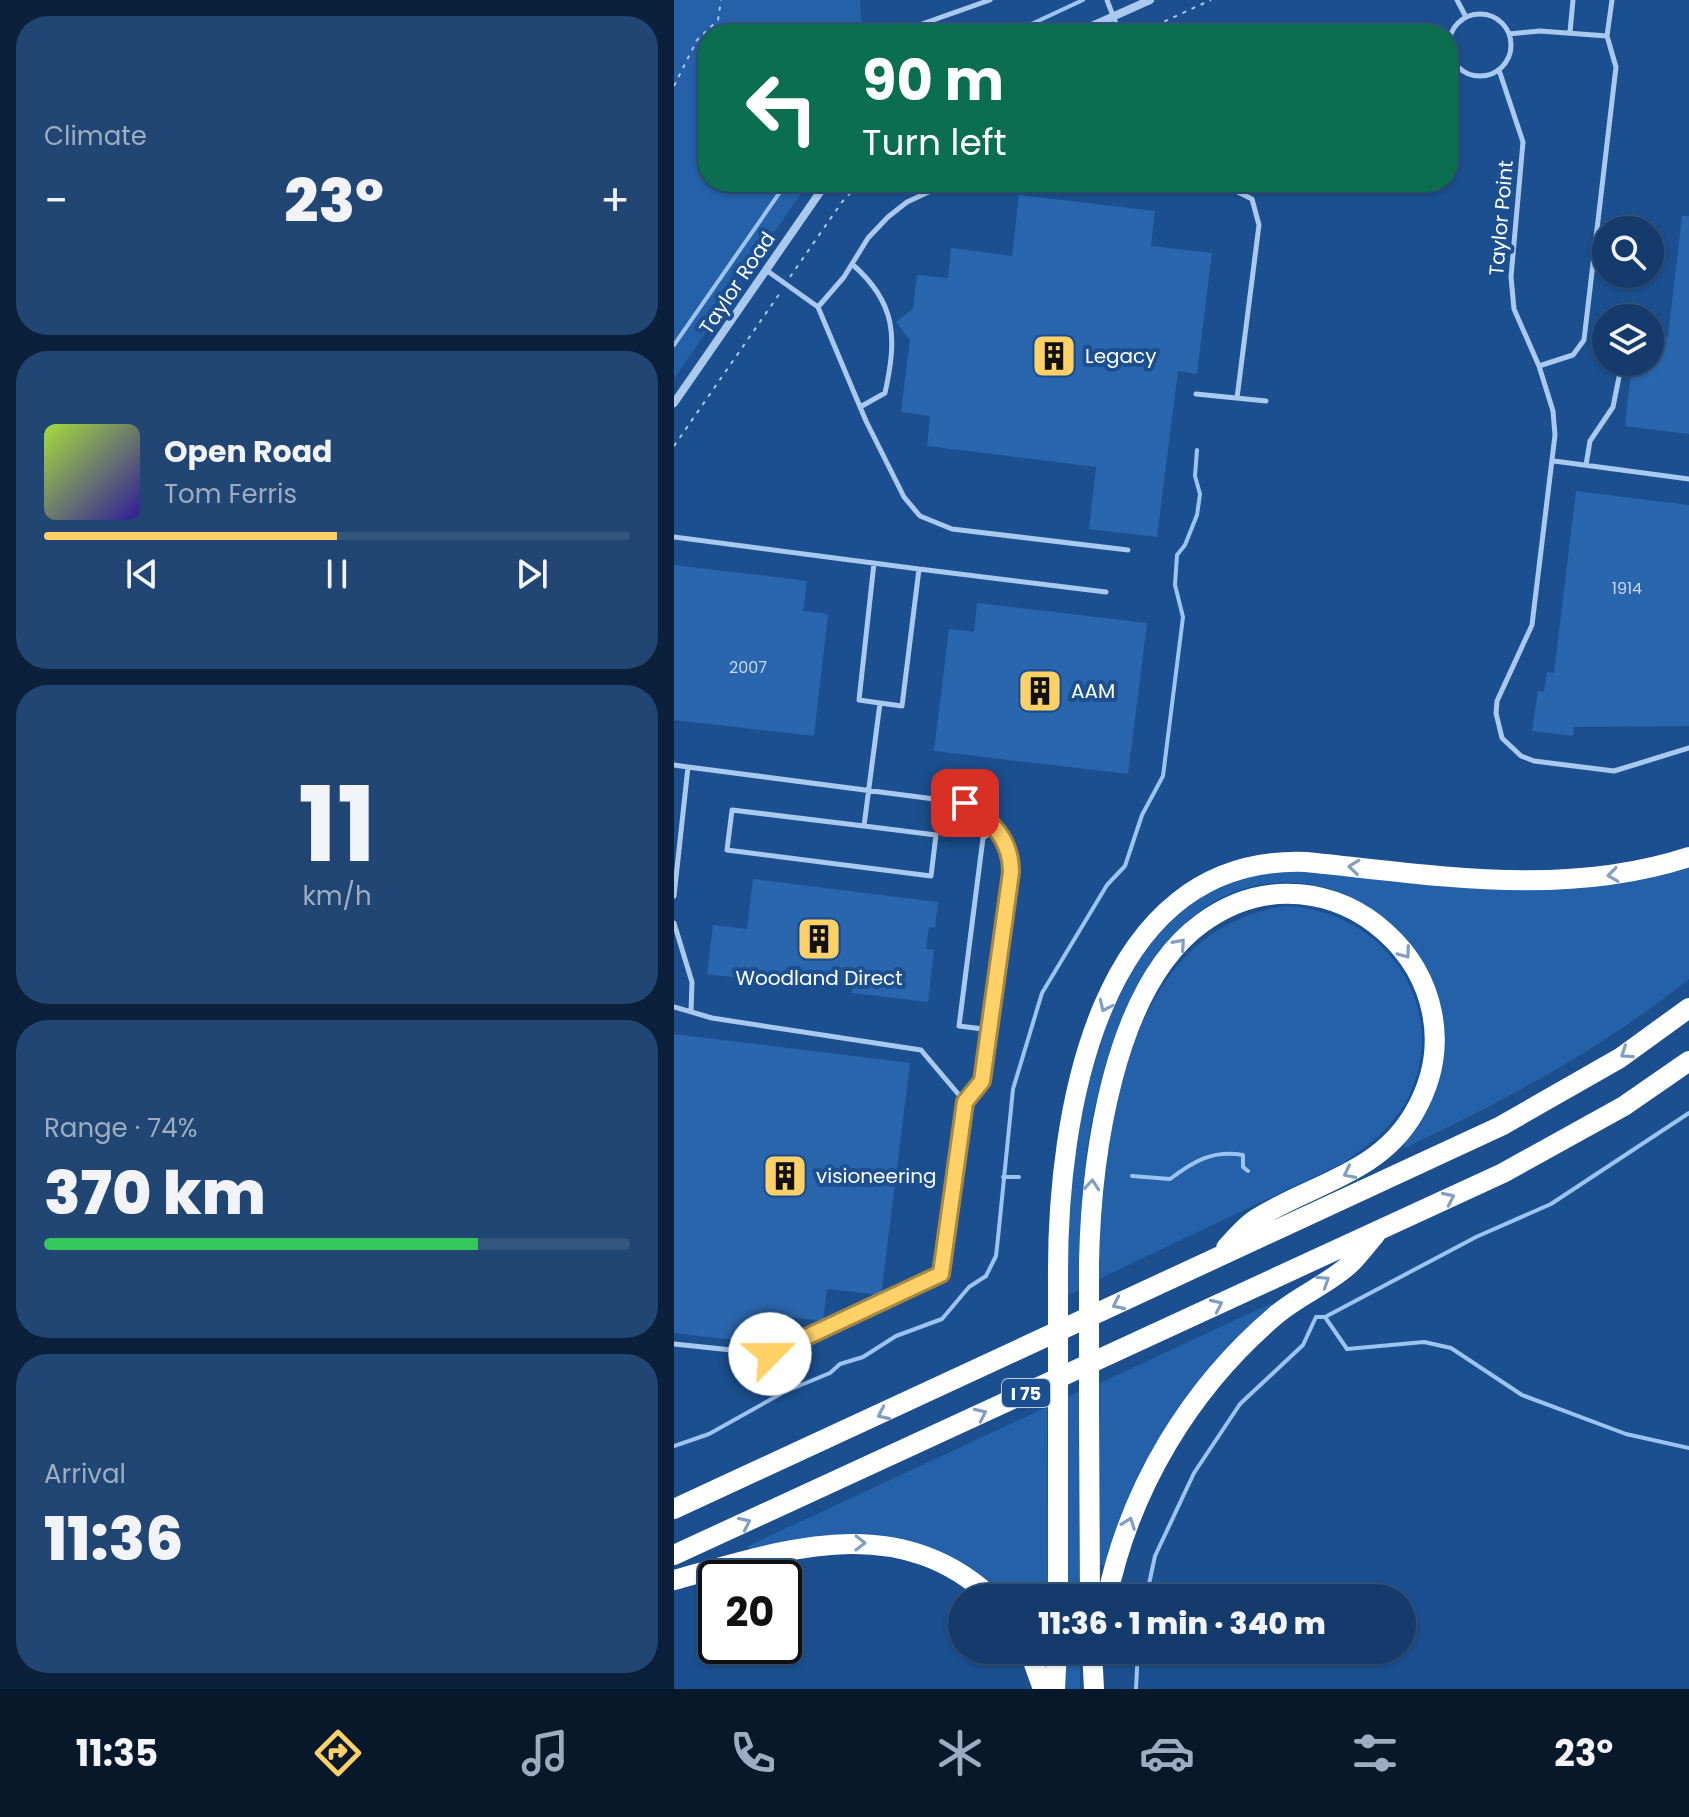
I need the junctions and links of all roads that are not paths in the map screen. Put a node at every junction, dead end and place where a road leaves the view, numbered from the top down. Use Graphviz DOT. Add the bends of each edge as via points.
graph roads {
  1 [pos="990,0"];
  2 [pos="1107,0"];
  3 [pos="1150,0"];
  4 [pos="1457,0"];
  5 [pos="1573,0"];
  6 [pos="1612,0"];
  7 [pos="1113,16"];
  8 [pos="1466,17"];
  9 [pos="922,24"];
  10 [pos="1096,24"];
  11 [pos="1116,24"];
  12 [pos="1458,26"];
  13 [pos="1570,32"];
  14 [pos="1509,34"];
  15 [pos="1607,36"];
  16 [pos="1458,67"];
  17 [pos="1499,70"];
  18 [pos="820,192"];
  19 [pos="928,192"];
  20 [pos="1240,192"];
  21 [pos="852,264"];
  22 [pos="765,270"];
  23 [pos="818,307"];
  24 [pos="1539,366"];
  25 [pos="1619,376"];
  26 [pos="1196,394"];
  27 [pos="1237,398"];
  28 [pos="1266,401"];
  29 [pos="674,403"];
  30 [pos="860,407"];
  31 [pos="1554,461"];
  32 [pos="1586,465"];
  33 [pos="1689,479"];
  34 [pos="674,537"];
  35 [pos="1128,550"];
  36 [pos="874,563"];
  37 [pos="919,569"];
  38 [pos="1106,592"];
  39 [pos="880,703"];
  40 [pos="1689,748"];
  41 [pos="674,765"];
  42 [pos="688,767"];
  43 [pos="869,790"];
  44 [pos="864,826"];
  45 [pos="996,828"];
  46 [pos="1689,857"];
  47 [pos="674,896"];
  48 [pos="674,923"];
  49 [pos="674,1007"];
  50 [pos="1689,1008"];
  51 [pos="691,1011"];
  52 [pos="991,1030"];
  53 [pos="1689,1061"];
  54 [pos="965,1102"];
  55 [pos="1379,1230"];
  56 [pos="1214,1259"];
  57 [pos="674,1344"];
  58 [pos="674,1509"];
  59 [pos="674,1555"];
  60 [pos="674,1580"];
  61 [pos="976,1584"];
  62 [pos="1058,1584"];
  63 [pos="1090,1584"];
  64 [pos="1111,1584"];
  65 [pos="1034,1664"];
  66 [pos="1056,1664"];
  67 [pos="1093,1664"];
  68 [pos="1096,1664"];
  69 [pos="1094,1687"];
  70 [pos="1043,1689"];
  71 [pos="1055,1689"];
  1 -- 9 [label="lane"];
  2 -- 7 [label="lane"];
  3 -- 7 [label="street"];
  4 -- 8 [label="lane"];
  5 -- 13 [label="lane"];
  6 -- 15 [label="lane"];
  7 -- 10 [label="street"];
  7 -- 11 [label="lane"];
  8 -- 12 [label="lane"];
  8 -- 14 [label="lane" via="1487,15"];
  13 -- 14 [label="lane"];
  13 -- 15 [label="lane"];
  14 -- 17 [label="lane" via="1509,54"];
  15 -- 24 [label="lane" via="1616,67 1584,340 1573,355"];
  16 -- 17 [label="lane" via="1471,75"];
  17 -- 24 [label="lane, Taylor Point" via="1523,142 1511,277 1514,309"];
  18 -- 22 [label="street, Taylor Road"];
  19 -- 21 [label="lane" via="888,217"];
  20 -- 27 [label="lane" via="1252,199 1259,225"];
  21 -- 23 [label="lane"];
  21 -- 30 [label="lane" via="872,282 888,310 893,338 885,393"];
  22 -- 23 [label="lane"];
  22 -- 29 [label="street, Taylor Road"];
  23 -- 30 [label="lane"];
  24 -- 31 [label="lane, Taylor Point" via="1553,411"];
  25 -- 32 [label="lane" via="1613,407 1590,441"];
  26 -- 27 [label="lane"];
  27 -- 28 [label="lane"];
  30 -- 35 [label="lane" via="904,497 920,516 952,529"];
  31 -- 32 [label="lane"];
  31 -- 40 [label="lane, Taylor Point" via="1532,625 1497,701 1502,738 1534,761 1614,771"];
  32 -- 33 [label="lane"];
  34 -- 36 [label="lane"];
  36 -- 37 [label="lane"];
  36 -- 39 [label="lane" via="859,700"];
  37 -- 38 [label="lane"];
  37 -- 39 [label="lane" via="902,706"];
  39 -- 43 [label="lane"];
  41 -- 42 [label="lane"];
  42 -- 43 [label="lane"];
  42 -- 47 [label="lane"];
  43 -- 44 [label="lane"];
  43 -- 45 [label="lane" via="965,803"];
  44 -- 44 [label="lane" via="936,835 931,876 727,850 732,810"];
  45 -- 52 [label="lane" via="1011,855 1011,872"];
  45 -- 52 [label="lane" via="983,838 959,1026"];
  46 -- 62 [label="highway, one-way, bridge" via="1626,874 1532,882 1268,862 1227,872 1193,889 1162,914 1109,996 1088,1048 1065,1135 1058,1197"];
  48 -- 51 [label="lane" via="692,982"];
  49 -- 51 [label="lane"];
  50 -- 56 [label="highway, I 75, one-way" via="1620,1058 1528,1112"];
  51 -- 54 [label="lane" via="921,1050"];
  52 -- 54 [label="lane" via="982,1081"];
  55 -- 53 [label="highway, I 75, one-way" via="1568,1140"];
  54 -- 57 [label="lane" via="941,1274 770,1354"];
  59 -- 55 [label="highway, I 75, one-way"];
  64 -- 55 [label="highway, one-way" via="1133,1510 1197,1398 1266,1324 1350,1265"];
  56 -- 58 [label="highway, I 75, one-way"];
  63 -- 56 [label="highway, one-way, bridge" via="1089,1263 1092,1180 1107,1096 1136,1016 1162,966 1201,923 1240,902 1271,894 1326,898 1358,911 1387,932 1421,978 1433,1017 1429,1077 1415,1112 1380,1154 1254,1220"];
  60 -- 61 [label="highway, one-way" via="785,1550 867,1543 939,1561"];
  65 -- 70 [label="highway"];
  66 -- 71 [label="highway"];
  67 -- 69 [label="highway"];
  68 -- 69 [label="highway"];
}
